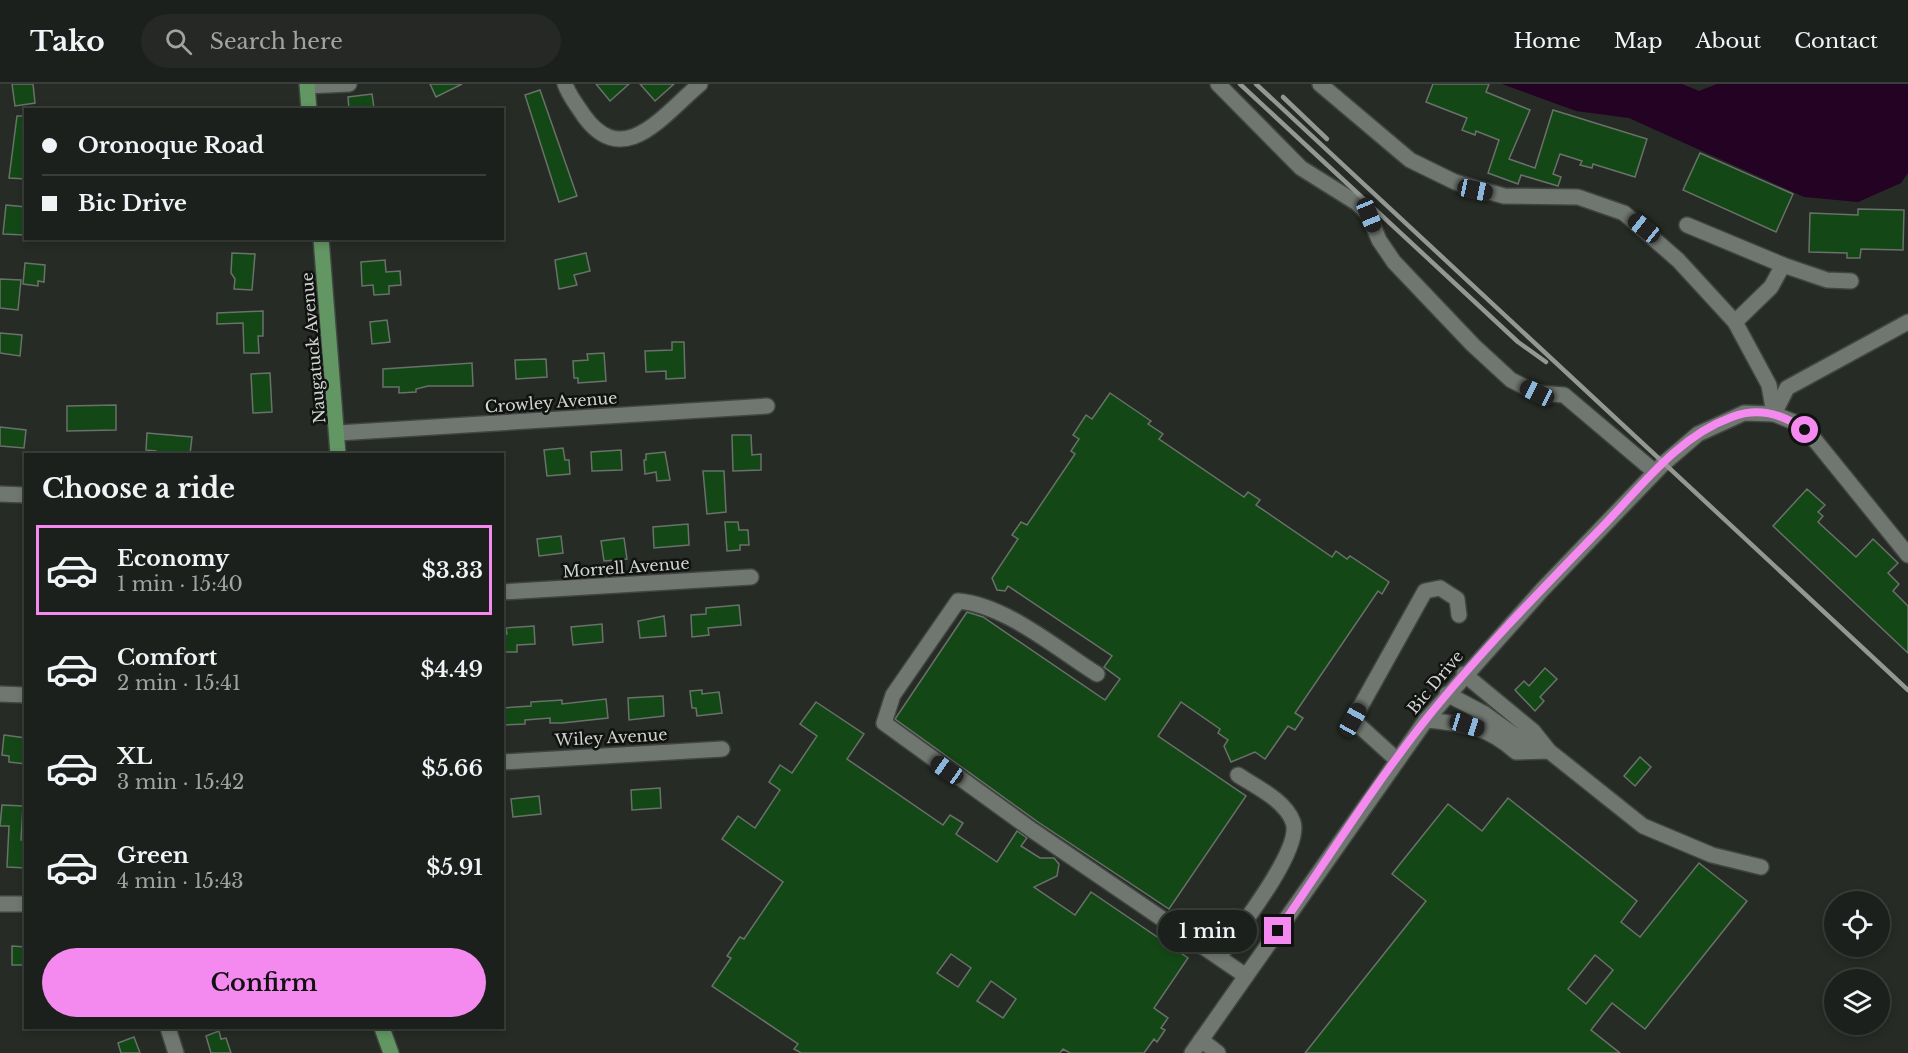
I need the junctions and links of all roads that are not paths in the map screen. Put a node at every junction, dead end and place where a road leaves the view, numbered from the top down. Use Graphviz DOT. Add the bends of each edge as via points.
graph roads {
  1 [pos="350,84"];
  2 [pos="564,84"];
  3 [pos="700,84"];
  4 [pos="1218,84"];
  5 [pos="1320,84"];
  6 [pos="307,85"];
  7 [pos="309,108"];
  8 [pos="1687,225"];
  9 [pos="321,240"];
  10 [pos="1783,265"];
  11 [pos="1851,281"];
  12 [pos="1736,322"];
  13 [pos="1908,322"];
  14 [pos="767,406"];
  15 [pos="1774,414"];
  16 [pos="338,433"];
  17 [pos="338,453"];
  18 [pos="1655,472"];
  19 [pos="0,494"];
  20 [pos="24,495"];
  21 [pos="1908,555"];
  22 [pos="751,577"];
  23 [pos="504,592"];
  24 [pos="1459,615"];
  25 [pos="1097,674"];
  26 [pos="1464,674"];
  27 [pos="0,693"];
  28 [pos="1447,694"];
  29 [pos="24,695"];
  30 [pos="1426,720"];
  31 [pos="722,748"];
  32 [pos="1549,751"];
  33 [pos="1396,759"];
  34 [pos="504,762"];
  35 [pos="1238,775"];
  36 [pos="1761,867"];
  37 [pos="0,904"];
  38 [pos="24,904"];
  39 [pos="1219,957"];
  40 [pos="1246,976"];
  41 [pos="168,1029"];
  42 [pos="382,1029"];
  43 [pos="1201,1040"];
  44 [pos="176,1053"];
  45 [pos="391,1053"];
  46 [pos="1192,1053"];
  47 [pos="1218,1053"];
  1 -- 6 [label="street"];
  2 -- 3 [label="street" via="593,128 621,141 640,135"];
  4 -- 18 [label="street" via="1301,168 1357,202 1369,215 1394,262 1511,380 1537,393 1564,395"];
  5 -- 12 [label="street" via="1410,160 1455,182 1504,196 1578,197 1624,213 1678,260"];
  6 -- 7 [label="main road"];
  8 -- 10 [label="street"];
  9 -- 16 [label="main road, Naugatuck Avenue"];
  10 -- 11 [label="street" via="1827,280"];
  10 -- 12 [label="street" via="1771,287"];
  12 -- 15 [label="street" via="1769,385"];
  13 -- 15 [label="street" via="1787,388"];
  14 -- 16 [label="street, Crowley Avenue"];
  15 -- 18 [label="street, Bic Drive" via="1744,413 1713,425 1683,444"];
  15 -- 21 [label="street" via="1794,422 1814,439"];
  16 -- 17 [label="main road, Naugatuck Avenue"];
  18 -- 26 [label="street, Bic Drive"];
  19 -- 20 [label="street"];
  22 -- 23 [label="street, Morrell Avenue"];
  24 -- 33 [label="street" via="1457,599 1440,588 1425,591 1353,720"];
  25 -- 39 [label="street" via="1002,614 958,601 893,695 884,723"];
  26 -- 28 [label="street, Bic Drive"];
  26 -- 32 [label="street" via="1533,731"];
  27 -- 29 [label="street"];
  28 -- 30 [label="street, Bic Drive"];
  28 -- 32 [label="street" via="1485,714 1524,742"];
  30 -- 32 [label="street" via="1485,730 1516,752"];
  30 -- 33 [label="street, Bic Drive"];
  31 -- 34 [label="street, Wiley Avenue"];
  32 -- 36 [label="street" via="1643,826 1712,855"];
  33 -- 40 [label="street, Bic Drive"];
  35 -- 39 [label="street" via="1278,802 1294,823 1295,836 1281,867"];
  37 -- 38 [label="street"];
  39 -- 40 [label="street"];
  40 -- 43 [label="street, Bic Drive"];
  41 -- 44 [label="street"];
  42 -- 45 [label="main road"];
  43 -- 46 [label="street, Bic Drive"];
  43 -- 47 [label="street"];
}
